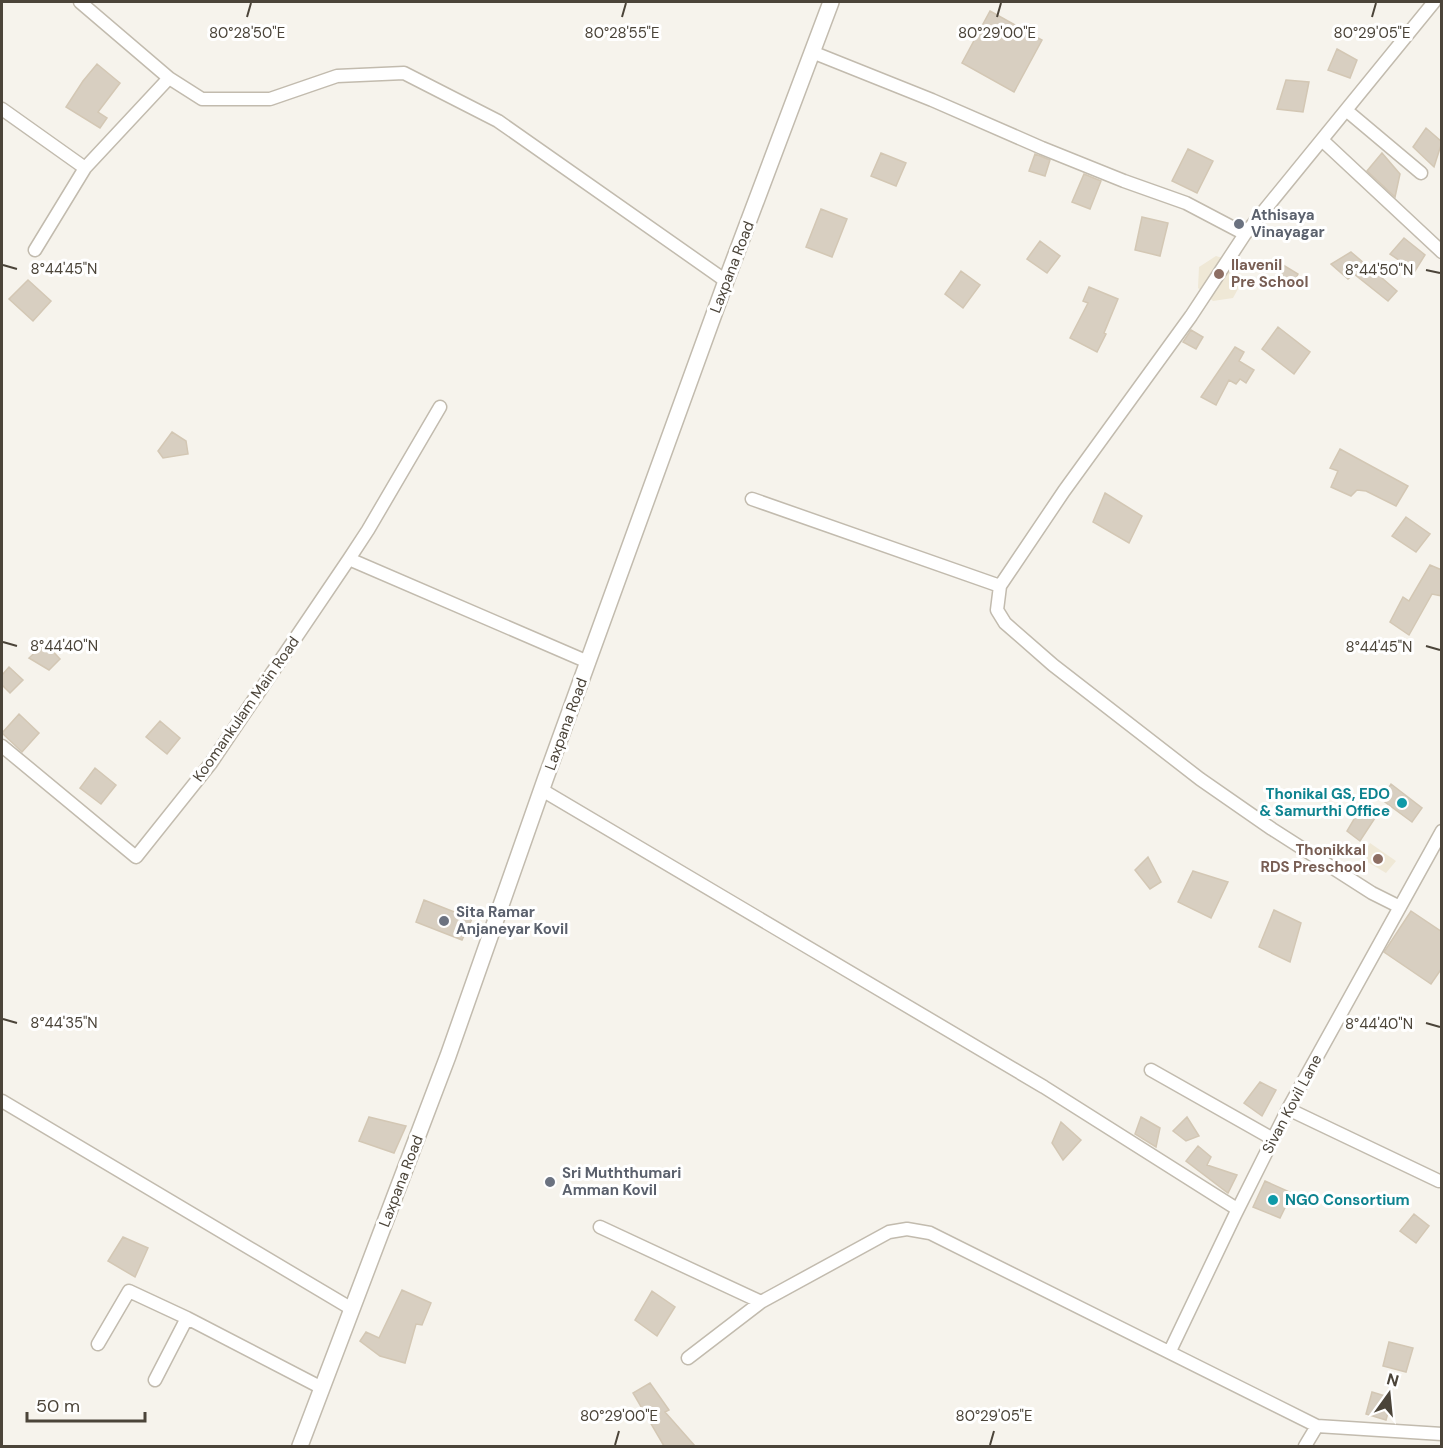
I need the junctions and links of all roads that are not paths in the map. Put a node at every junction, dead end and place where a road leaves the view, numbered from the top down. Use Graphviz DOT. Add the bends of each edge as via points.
graph roads {
  1 [pos="80,2"];
  2 [pos="831,2"];
  3 [pos="1434,2"];
  4 [pos="812,52"];
  5 [pos="169,78"];
  6 [pos="2,109"];
  7 [pos="1346,110"];
  8 [pos="1322,140"];
  9 [pos="85,168"];
  10 [pos="1421,174"];
  11 [pos="1245,234"];
  12 [pos="35,250"];
  13 [pos="1442,252"];
  14 [pos="726,281"];
  15 [pos="440,407"];
  16 [pos="752,500"];
  17 [pos="349,559"];
  18 [pos="1000,586"];
  19 [pos="588,662"];
  20 [pos="2,746"];
  21 [pos="543,790"];
  22 [pos="1442,831"];
  23 [pos="1400,907"];
  24 [pos="1151,1070"];
  25 [pos="2,1101"];
  26 [pos="1288,1109"];
  27 [pos="1273,1139"];
  28 [pos="1439,1181"];
  29 [pos="1238,1209"];
  30 [pos="600,1227"];
  31 [pos="761,1302"];
  32 [pos="352,1309"];
  33 [pos="187,1318"];
  34 [pos="98,1344"];
  35 [pos="1170,1351"];
  36 [pos="688,1358"];
  37 [pos="155,1380"];
  38 [pos="322,1388"];
  39 [pos="1317,1426"];
  40 [pos="1442,1434"];
  41 [pos="300,1446"];
  42 [pos="1305,1446"];
  1 -- 5 [label="street"];
  2 -- 4 [label="street, Laxpana Road"];
  3 -- 7 [label="street"];
  4 -- 11 [label="street" via="1124,182 1186,203"];
  4 -- 14 [label="street, Laxpana Road"];
  5 -- 9 [label="street"];
  5 -- 14 [label="street" via="202,99 270,99 337,76 404,74 498,121"];
  6 -- 9 [label="street"];
  7 -- 8 [label="street"];
  7 -- 10 [label="street"];
  8 -- 11 [label="street"];
  8 -- 13 [label="street"];
  9 -- 12 [label="street"];
  11 -- 18 [label="street"];
  14 -- 19 [label="street, Laxpana Road"];
  15 -- 17 [label="street, Koomankulam Main Road"];
  16 -- 18 [label="street"];
  17 -- 19 [label="street"];
  17 -- 20 [label="street, Koomankulam Main Road" via="211,763 136,856"];
  18 -- 23 [label="street" via="997,610 1005,623 1053,665 1231,802"];
  19 -- 21 [label="street, Laxpana Road"];
  21 -- 29 [label="street" via="1044,1087"];
  21 -- 32 [label="street, Laxpana Road"];
  22 -- 23 [label="street, Sivan Kovil Lane"];
  23 -- 26 [label="street, Sivan Kovil Lane"];
  24 -- 27 [label="street"];
  25 -- 32 [label="street"];
  26 -- 27 [label="street, Sivan Kovil Lane"];
  26 -- 28 [label="street"];
  27 -- 29 [label="street, Sivan Kovil Lane"];
  29 -- 35 [label="street, Sivan Kovil Lane"];
  30 -- 31 [label="street"];
  31 -- 35 [label="street" via="889,1232 907,1229 930,1233"];
  31 -- 36 [label="street"];
  32 -- 38 [label="street, Laxpana Road"];
  33 -- 34 [label="street" via="129,1291"];
  33 -- 37 [label="street"];
  33 -- 38 [label="street"];
  35 -- 39 [label="street"];
  38 -- 41 [label="street, Laxpana Road"];
  39 -- 40 [label="street"];
  39 -- 42 [label="street"];
}
